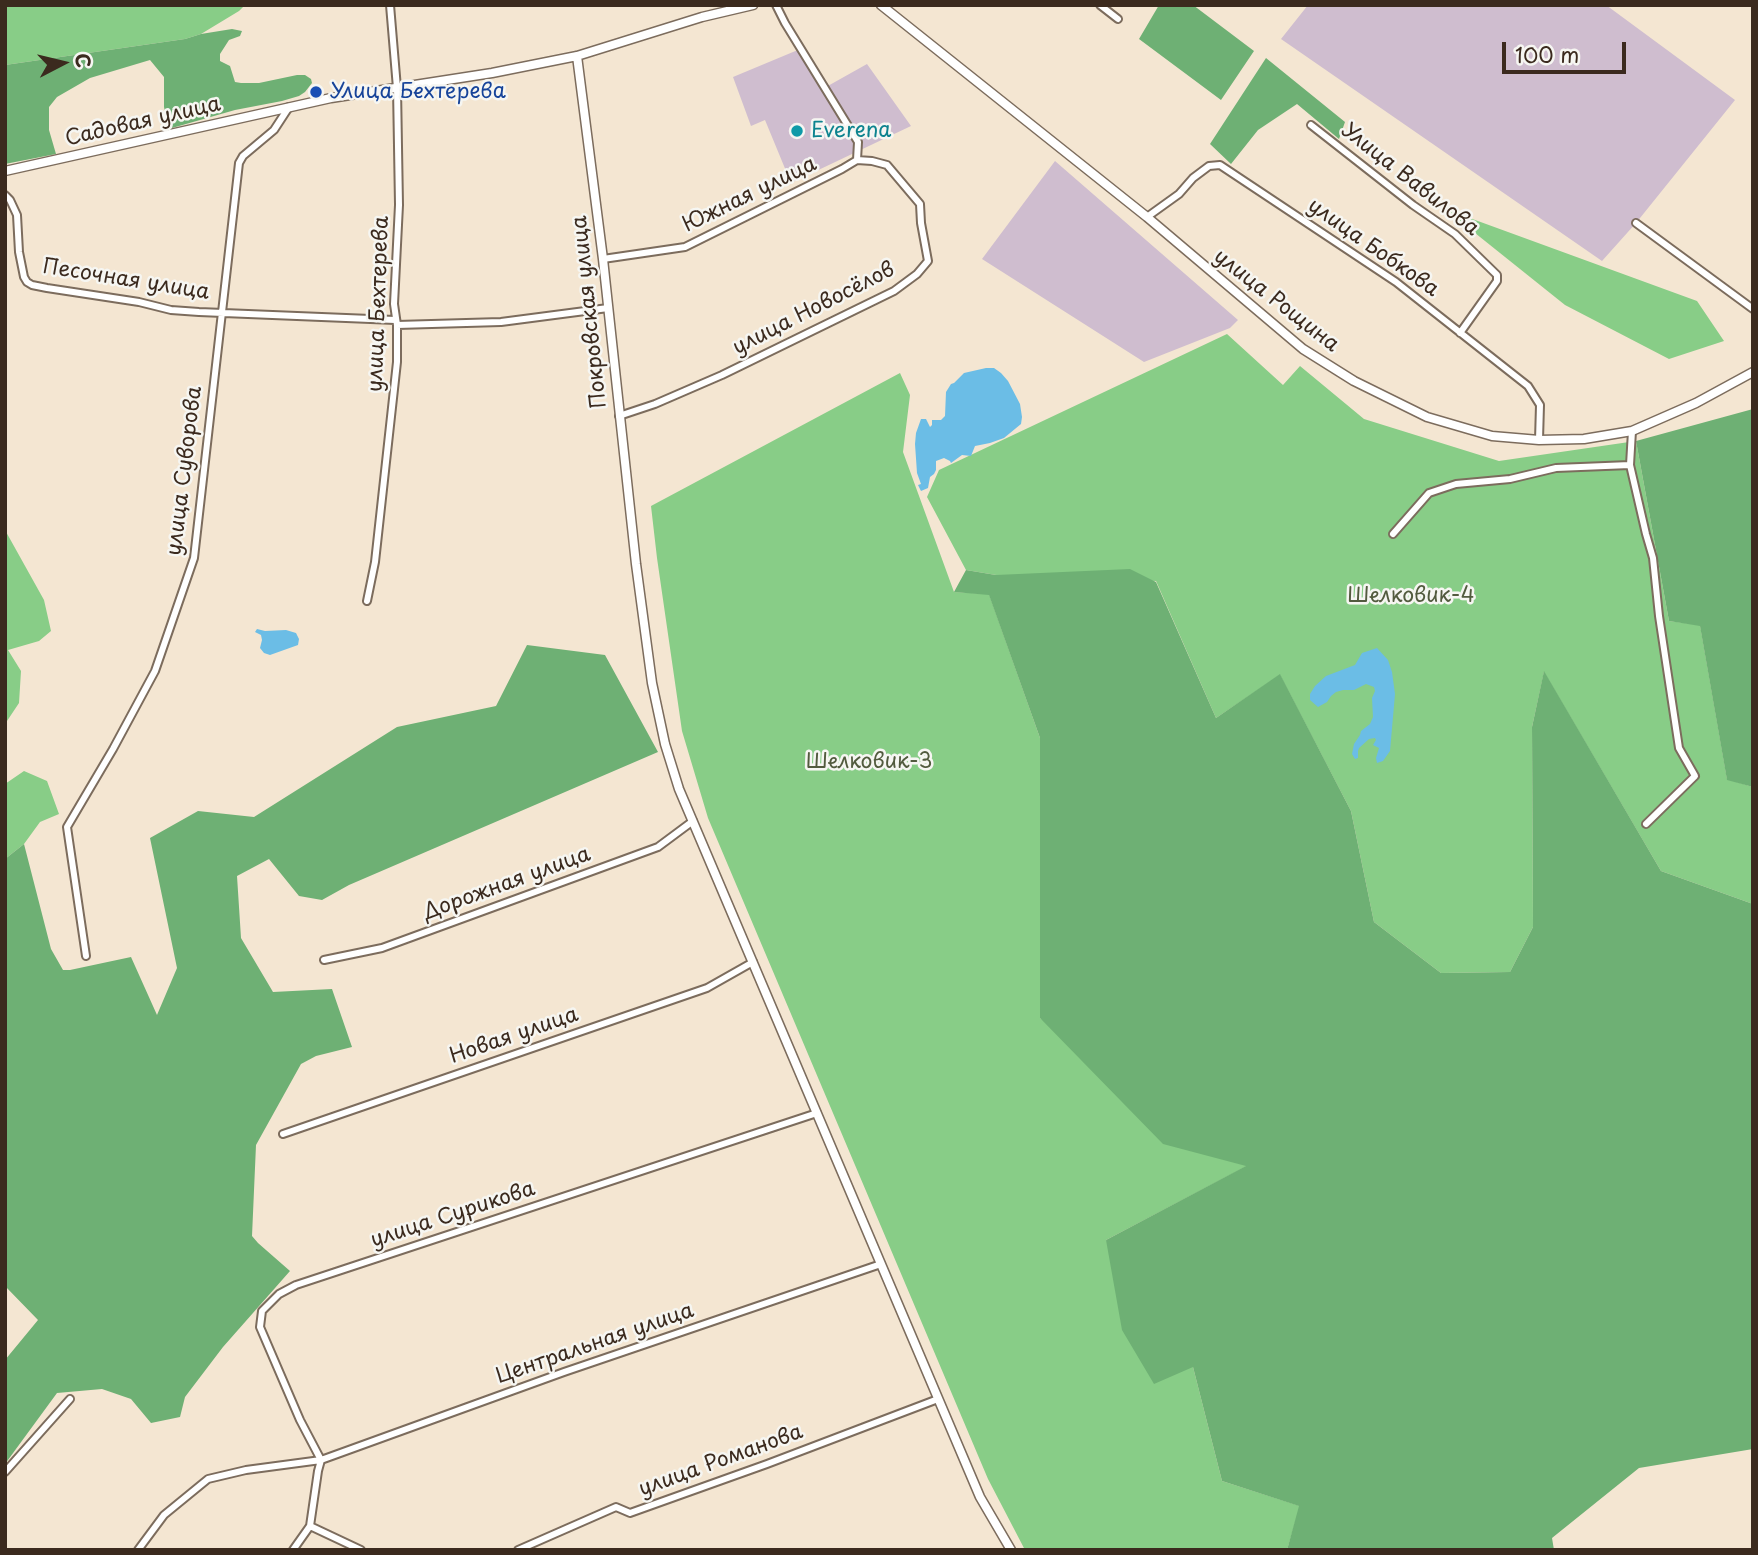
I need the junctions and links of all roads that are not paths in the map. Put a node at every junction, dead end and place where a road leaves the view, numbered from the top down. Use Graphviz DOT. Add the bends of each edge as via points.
graph roads {
  1 [pos="390,5"];
  2 [pos="753,5"];
  3 [pos="776,5"];
  4 [pos="881,5"];
  5 [pos="1100,5"];
  6 [pos="1118,19"];
  7 [pos="577,56"];
  8 [pos="397,88"];
  9 [pos="289,107"];
  10 [pos="1311,125"];
  11 [pos="857,160"];
  12 [pos="5,171"];
  13 [pos="5,195"];
  14 [pos="1147,218"];
  15 [pos="1636,223"];
  16 [pos="603,259"];
  17 [pos="608,308"];
  18 [pos="1753,309"];
  19 [pos="221,312"];
  20 [pos="396,323"];
  21 [pos="1460,333"];
  22 [pos="1753,372"];
  23 [pos="620,416"];
  24 [pos="1632,431"];
  25 [pos="1539,440"];
  26 [pos="1630,465"];
  27 [pos="1393,534"];
  28 [pos="367,601"];
  29 [pos="693,821"];
  30 [pos="1646,824"];
  31 [pos="86,956"];
  32 [pos="324,960"];
  33 [pos="753,962"];
  34 [pos="817,1113"];
  35 [pos="283,1134"];
  36 [pos="881,1264"];
  37 [pos="70,1399"];
  38 [pos="938,1399"];
  39 [pos="321,1460"];
  40 [pos="5,1472"];
  41 [pos="310,1526"];
  42 [pos="1006,1548"];
  43 [pos="138,1550"];
  44 [pos="293,1550"];
  45 [pos="361,1550"];
  46 [pos="518,1550"];
  1 -- 8 [label="street, улица Бехтерева"];
  2 -- 7 [label="street, Садовая улица"];
  3 -- 11 [label="street" via="858,142"];
  4 -- 14 [label="street, улица Рощина"];
  5 -- 6 [label="street"];
  7 -- 8 [label="street, Садовая улица"];
  7 -- 16 [label="street, Покровская улица"];
  8 -- 9 [label="street, Садовая улица"];
  8 -- 20 [label="street, улица Бехтерева"];
  9 -- 12 [label="street, Садовая улица"];
  9 -- 19 [label="street, улица Суворова" via="274,130 239,163"];
  10 -- 21 [label="street, Улица Вавилова" via="1455,233 1497,275"];
  11 -- 16 [label="street, Южная улица" via="685,247"];
  11 -- 23 [label="street, улица Новосёлов" via="887,164 920,204 928,261 916,274 894,291 722,375"];
  13 -- 19 [label="street, Песочная улица" via="18,215 27,282 171,310"];
  14 -- 21 [label="street, улица Бобкова" via="1209,166 1220,166 1396,282"];
  14 -- 25 [label="street, улица Рощина" via="1303,349 1354,381 1427,417 1492,436"];
  15 -- 18 [label="street"];
  16 -- 17 [label="street, Покровская улица"];
  17 -- 20 [label="street, Песочная улица" via="501,322"];
  17 -- 23 [label="street, Покровская улица"];
  19 -- 20 [label="street, Песочная улица"];
  19 -- 31 [label="street, улица Суворова" via="194,558 155,671 67,827"];
  20 -- 28 [label="street, улица Бехтерева" via="389,440"];
  21 -- 25 [label="street, улица Бобкова" via="1528,386 1540,405"];
  22 -- 24 [label="street, улица Рощина"];
  23 -- 29 [label="street, Покровская улица" via="652,683 665,744"];
  24 -- 25 [label="street, улица Рощина"];
  24 -- 26 [label="street"];
  26 -- 27 [label="street" via="1556,468 1510,479 1456,484 1429,493"];
  26 -- 30 [label="street" via="1653,558 1679,748 1695,776"];
  29 -- 32 [label="street, Дорожная улица" via="658,847 382,948"];
  29 -- 33 [label="street, Покровская улица"];
  33 -- 34 [label="street, Покровская улица"];
  33 -- 35 [label="street, Новая улица" via="707,988"];
  34 -- 36 [label="street, Покровская улица"];
  34 -- 39 [label="street, улица Сурикова" via="279,1294 262,1311 260,1326"];
  36 -- 38 [label="street, Покровская улица"];
  36 -- 39 [label="street, Центральная улица"];
  37 -- 40 [label="street"];
  38 -- 42 [label="street, Покровская улица"];
  38 -- 46 [label="street, улица Романова" via="630,1513 616,1507"];
  39 -- 41 [label="street"];
  39 -- 43 [label="street, Центральная улица" via="246,1469 208,1479 164,1516"];
  41 -- 44 [label="street"];
  41 -- 45 [label="street"];
}
